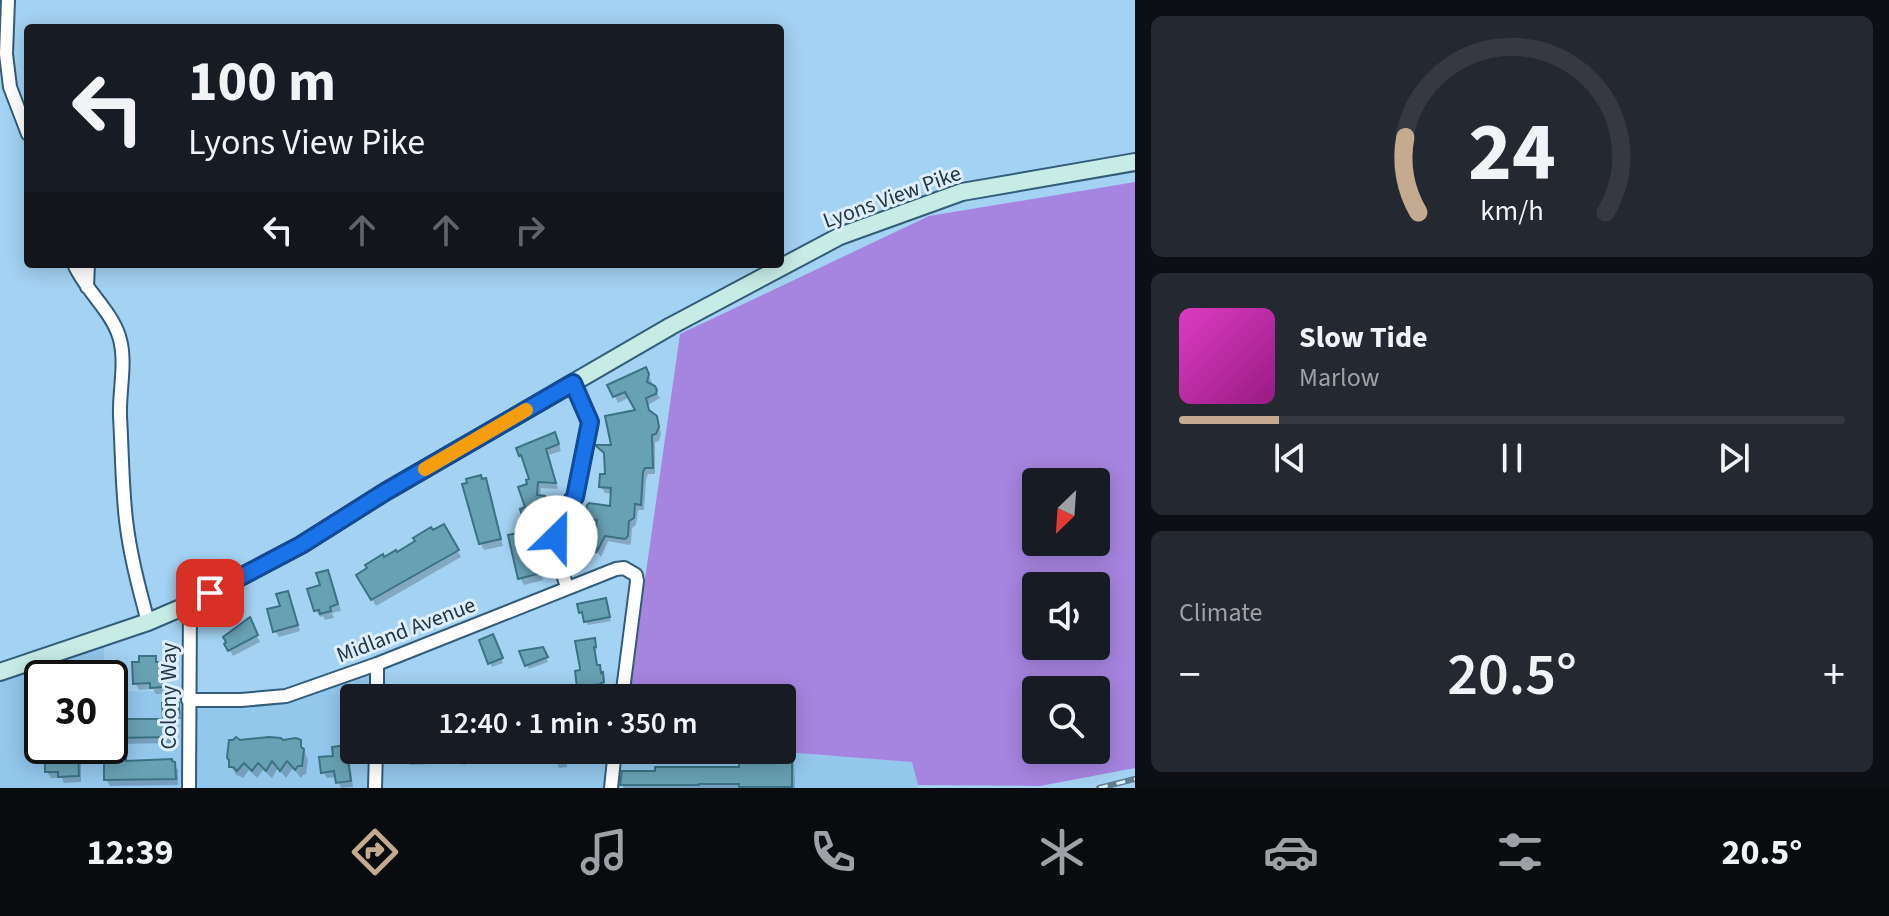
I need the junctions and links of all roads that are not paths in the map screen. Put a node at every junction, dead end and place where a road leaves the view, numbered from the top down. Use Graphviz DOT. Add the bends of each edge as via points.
graph roads {
  1 [pos="8,0"];
  2 [pos="24,124"];
  3 [pos="1135,162"];
  4 [pos="784,266"];
  5 [pos="76,268"];
  6 [pos="88,268"];
  7 [pos="780,268"];
  8 [pos="87,287"];
  9 [pos="573,383"];
  10 [pos="567,587"];
  11 [pos="190,604"];
  12 [pos="148,622"];
  13 [pos="377,664"];
  14 [pos="0,672"];
  15 [pos="377,684"];
  16 [pos="624,684"];
  17 [pos="188,700"];
  18 [pos="376,764"];
  19 [pos="614,764"];
  20 [pos="189,788"];
  21 [pos="375,788"];
  22 [pos="611,788"];
  1 -- 2 [label="street" via="10,87"];
  3 -- 4 [label="street, Lyons View Pike" via="962,192 840,236"];
  5 -- 8 [label="street"];
  6 -- 8 [label="street"];
  7 -- 9 [label="street, Lyons View Pike"];
  8 -- 12 [label="street" via="113,323 122,350 126,519"];
  9 -- 10 [label="street" via="590,422 575,497 556,537"];
  9 -- 11 [label="street, Lyons View Pike" via="301,545"];
  10 -- 13 [label="street, Midland Avenue"];
  10 -- 16 [label="street, Midland Avenue" via="616,569 636,575"];
  11 -- 12 [label="street, Lyons View Pike"];
  11 -- 17 [label="street, Colony Way"];
  12 -- 14 [label="street, Lyons View Pike"];
  13 -- 15 [label="street"];
  13 -- 17 [label="street, Midland Avenue" via="286,696"];
  17 -- 20 [label="street, Colony Way"];
  18 -- 21 [label="street"];
  19 -- 22 [label="street"];
}
